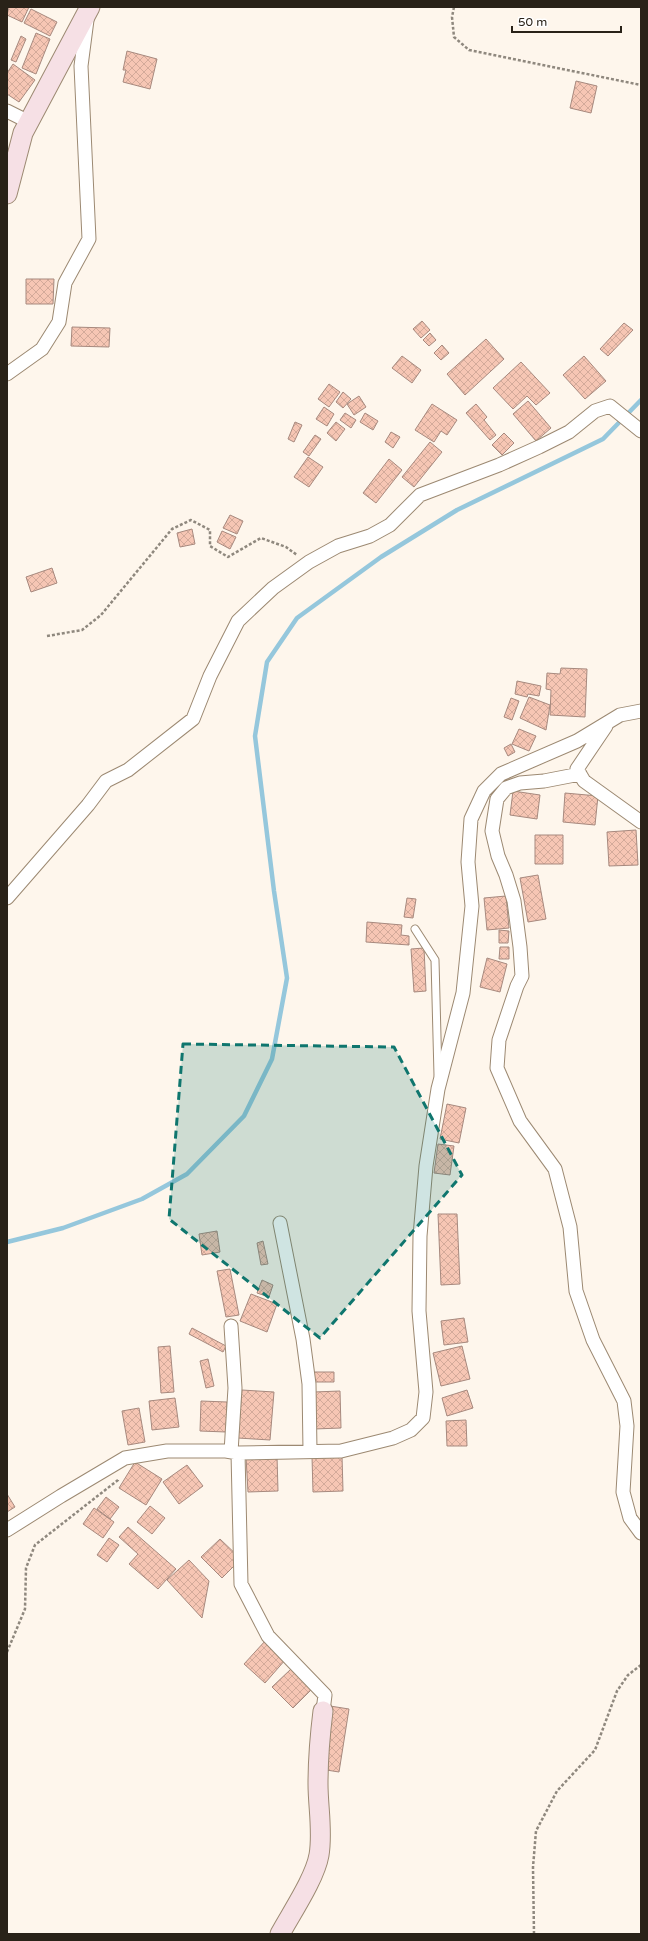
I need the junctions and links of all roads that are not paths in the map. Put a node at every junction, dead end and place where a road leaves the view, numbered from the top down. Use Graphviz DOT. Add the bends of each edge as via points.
graph roads {
  1 [pos="89,9"];
  2 [pos="7,111"];
  3 [pos="29,122"];
  4 [pos="7,194"];
  5 [pos="7,374"];
  6 [pos="641,431"];
  7 [pos="641,711"];
  8 [pos="608,722"];
  9 [pos="580,774"];
  10 [pos="641,822"];
  11 [pos="7,898"];
  12 [pos="415,929"];
  13 [pos="438,1089"];
  14 [pos="280,1223"];
  15 [pos="231,1326"];
  16 [pos="310,1451"];
  17 [pos="234,1452"];
  18 [pos="7,1530"];
  19 [pos="641,1533"];
  20 [pos="323,1711"];
  21 [pos="280,1934"];
  1 -- 3 [label="street"];
  1 -- 5 [label="street" via="81,66 89,239 65,283 59,322 42,349"];
  2 -- 3 [label="street"];
  3 -- 4 [label="street" via="23,133"];
  6 -- 11 [label="street" via="610,406 595,411 569,432 539,447 420,495 390,525 370,536 338,546 309,562 273,588 238,621 210,676 193,719 128,770 106,781"];
  7 -- 8 [label="street" via="620,715"];
  8 -- 9 [label="street" via="577,768"];
  8 -- 13 [label="street" via="577,741 501,774 484,791 471,819 468,862 472,906 463,993"];
  9 -- 10 [label="street" via="584,781"];
  9 -- 19 [label="street" via="520,783 506,788 497,799 492,830 514,901 522,976 516,986 499,1040 497,1068 520,1121 554,1169 570,1227 576,1291 593,1340 624,1401 626,1426 623,1492 630,1518"];
  12 -- 13 [label="lane" via="435,960"];
  13 -- 16 [label="street" via="426,1166 420,1236 419,1311 426,1392 423,1418 411,1430 393,1438 341,1451"];
  14 -- 16 [label="street" via="303,1339 309,1384"];
  15 -- 17 [label="street" via="235,1388"];
  16 -- 17 [label="street"];
  17 -- 18 [label="street" via="167,1451 125,1458"];
  17 -- 20 [label="street" via="240,1584 268,1636 325,1696"];
  20 -- 21 [label="street" via="318,1784 319,1855 307,1884"];
}
